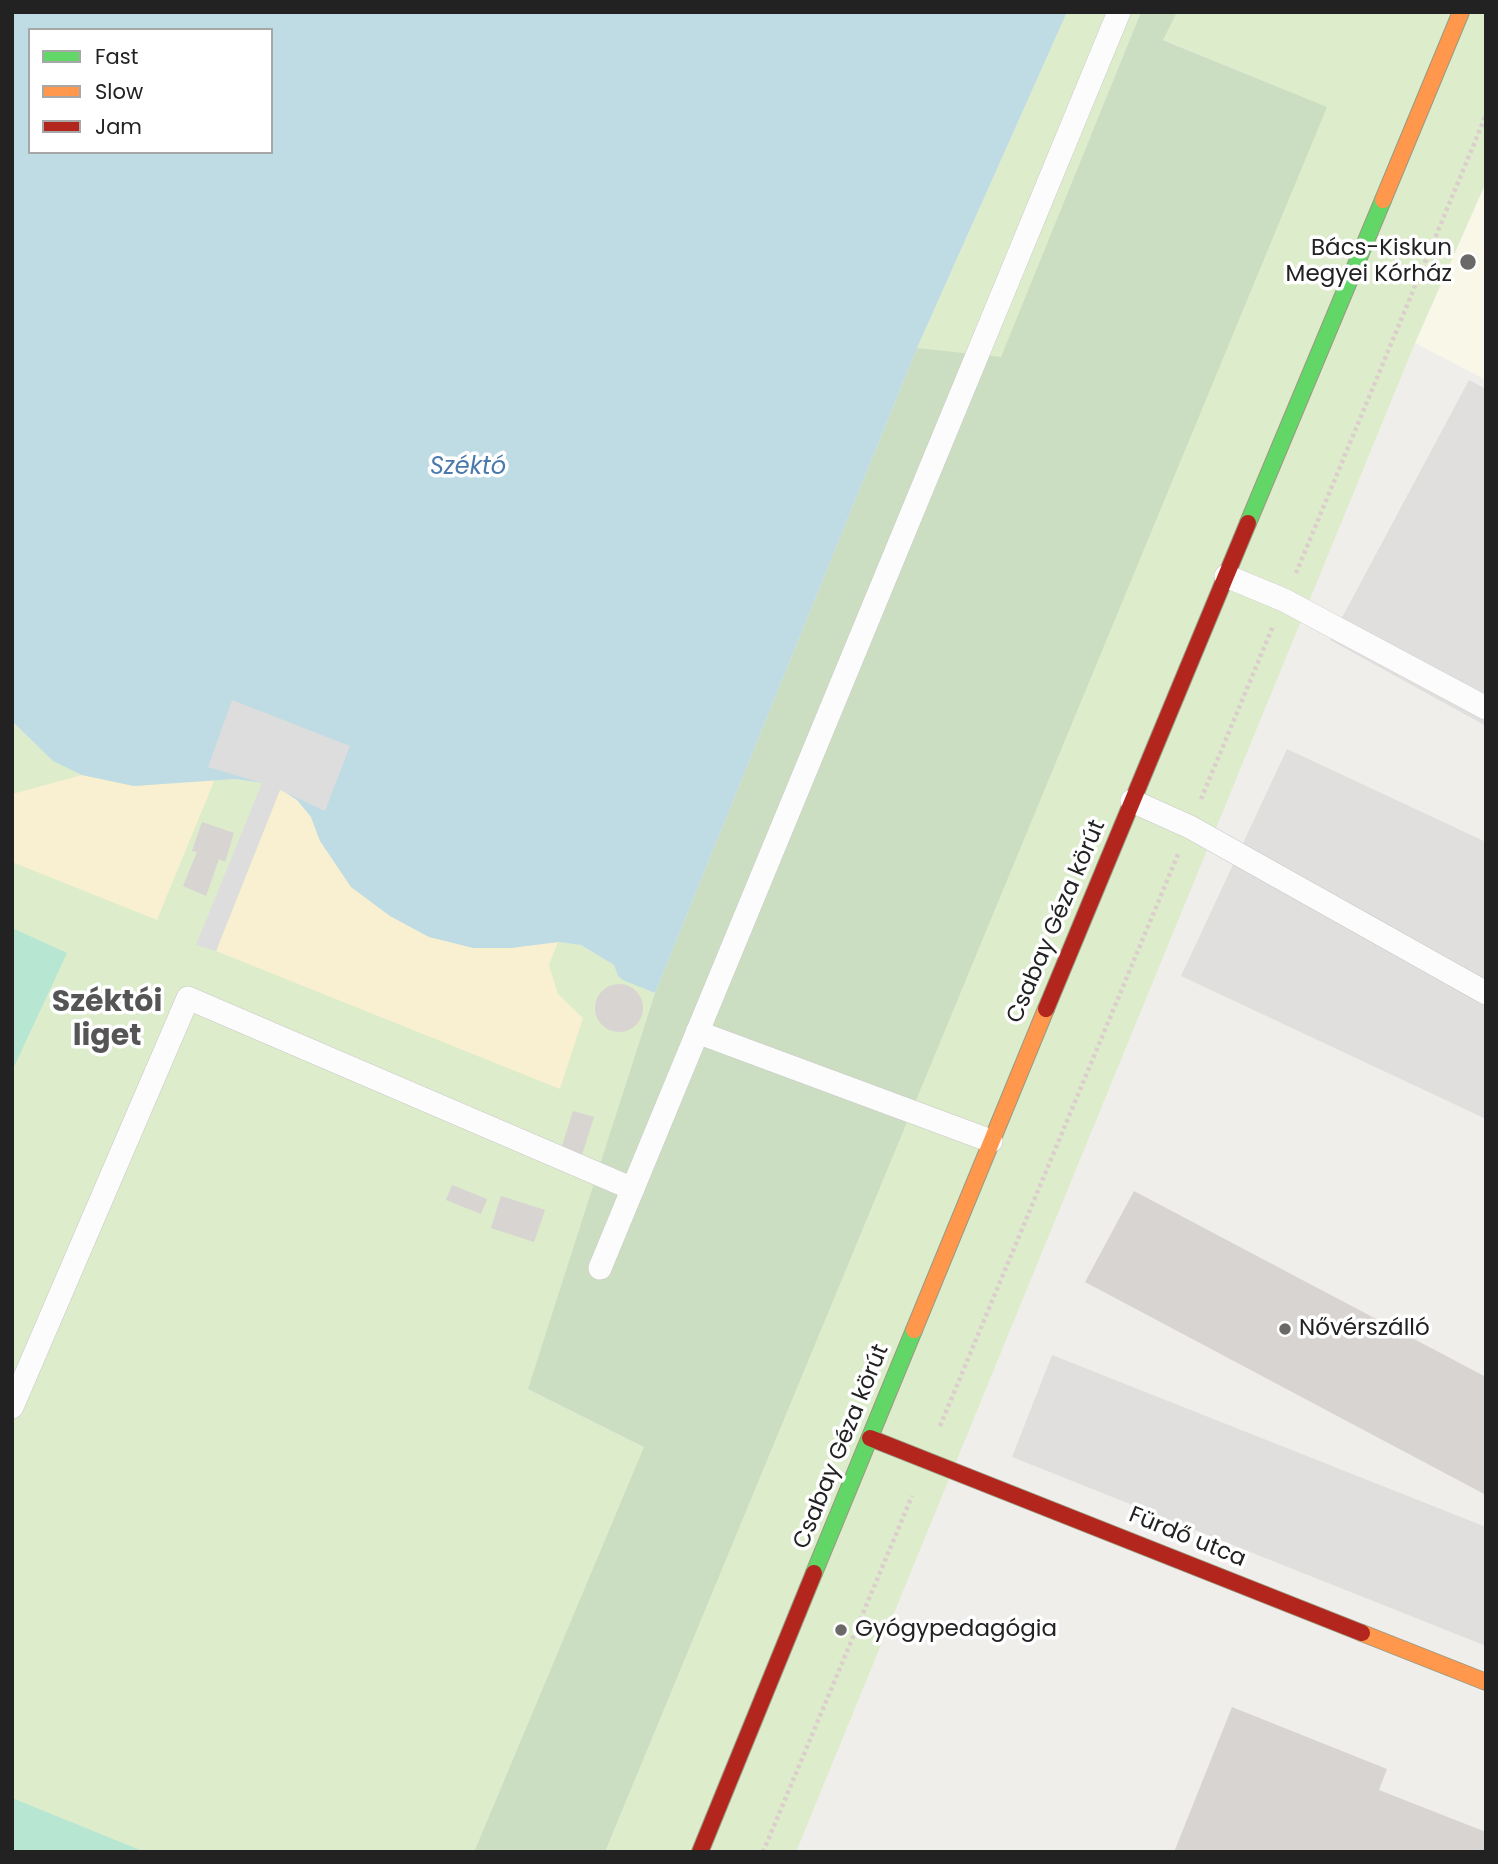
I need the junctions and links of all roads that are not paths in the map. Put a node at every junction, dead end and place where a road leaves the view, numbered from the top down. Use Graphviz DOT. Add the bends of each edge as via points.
graph roads {
  1 [pos="1119,12"];
  2 [pos="1461,12"];
  3 [pos="1226,576"];
  4 [pos="1486,708"];
  5 [pos="1132,801"];
  6 [pos="1486,993"];
  7 [pos="697,1032"];
  8 [pos="991,1141"];
  9 [pos="633,1189"];
  10 [pos="600,1268"];
  11 [pos="12,1407"];
  12 [pos="870,1438"];
  13 [pos="1486,1682"];
  14 [pos="700,1852"];
  1 -- 7 [label="lane"];
  2 -- 3 [label="street, Csabay Géza körút"];
  3 -- 4 [label="lane" via="1284,600"];
  3 -- 5 [label="street, Csabay Géza körút"];
  5 -- 6 [label="lane" via="1190,827"];
  5 -- 8 [label="street, Csabay Géza körút"];
  7 -- 8 [label="lane"];
  7 -- 9 [label="lane"];
  8 -- 12 [label="street, Csabay Géza körút"];
  9 -- 10 [label="lane"];
  9 -- 11 [label="lane" via="188,998"];
  12 -- 13 [label="street, Fürdő utca"];
  12 -- 14 [label="street, Csabay Géza körút"];
}
